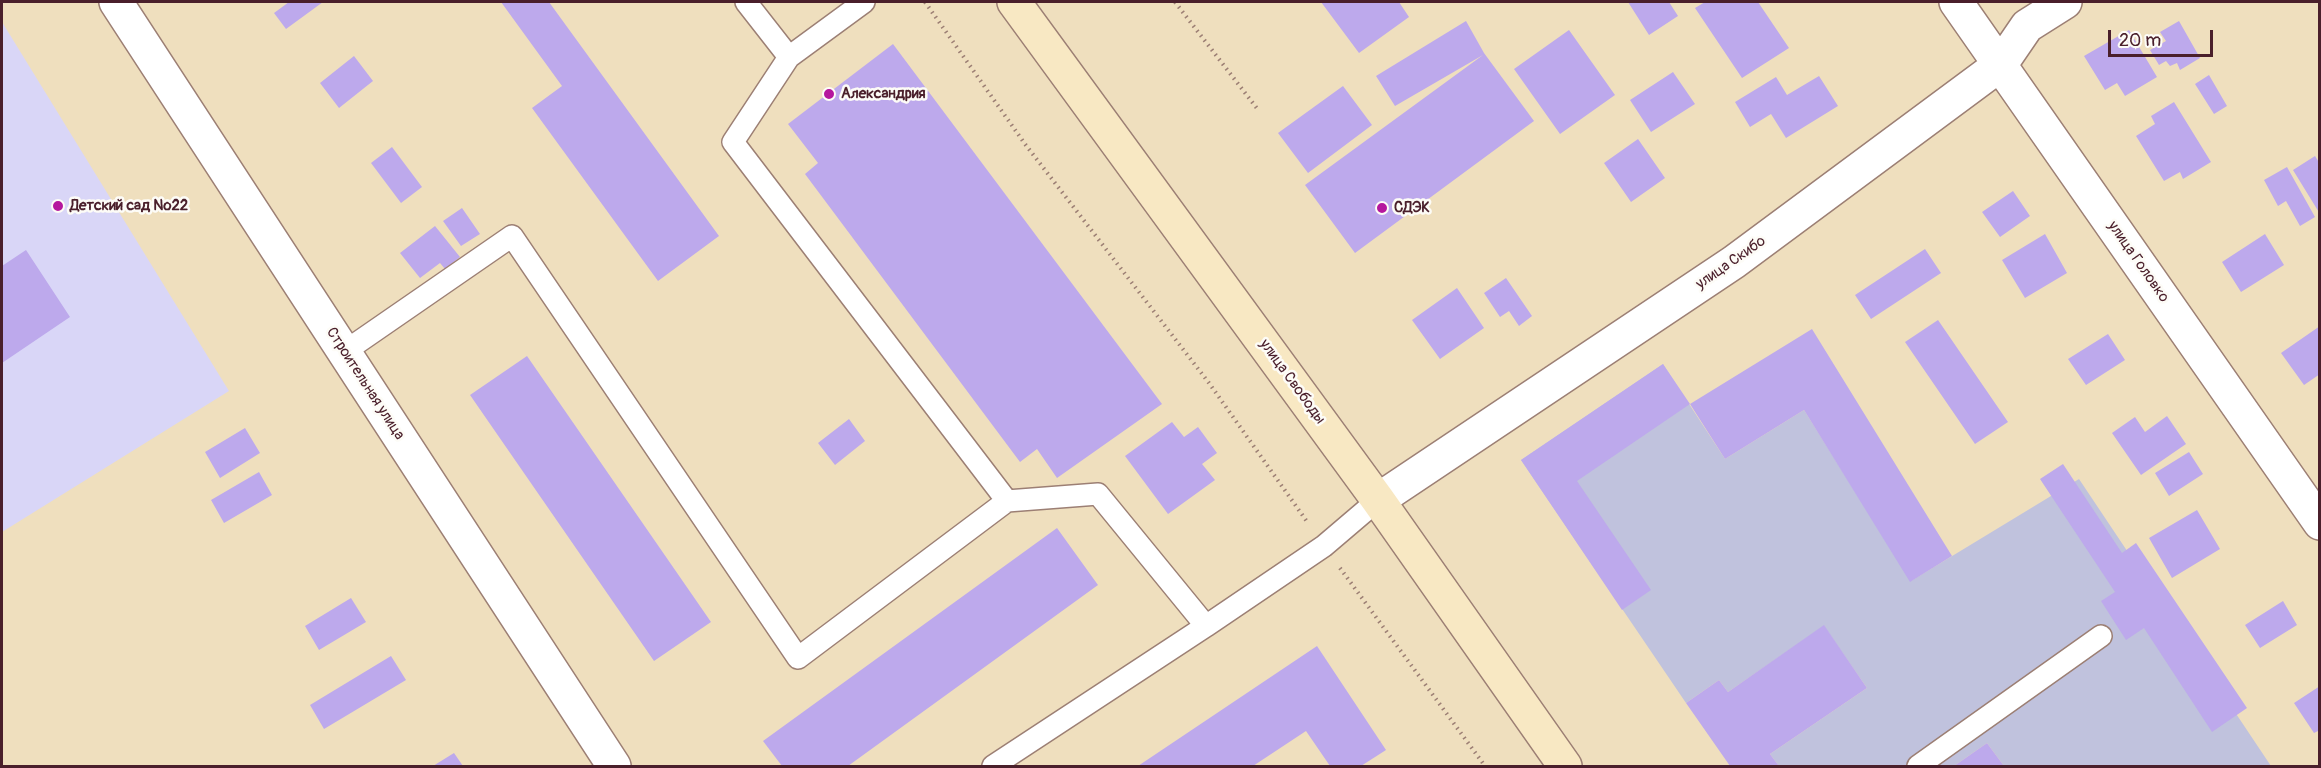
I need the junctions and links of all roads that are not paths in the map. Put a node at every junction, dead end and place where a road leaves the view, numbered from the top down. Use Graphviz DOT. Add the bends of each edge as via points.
graph roads {
  1 [pos="116,2"];
  2 [pos="746,2"];
  3 [pos="864,2"];
  4 [pos="1014,2"];
  5 [pos="1956,2"];
  6 [pos="2065,2"];
  7 [pos="789,57"];
  8 [pos="2001,64"];
  9 [pos="344,352"];
  10 [pos="1378,500"];
  11 [pos="1007,501"];
  12 [pos="2319,523"];
  13 [pos="1206,626"];
  14 [pos="2101,636"];
  15 [pos="614,766"];
  16 [pos="993,766"];
  17 [pos="1565,766"];
  18 [pos="1918,766"];
  1 -- 9 [label="street, Строительная улица"];
  2 -- 7 [label="lane"];
  3 -- 7 [label="lane"];
  4 -- 10 [label="main road, улица Свободы"];
  5 -- 8 [label="street, улица Головко"];
  6 -- 8 [label="street, улица Скибо" via="2027,26"];
  7 -- 11 [label="lane" via="733,142"];
  8 -- 10 [label="street, улица Скибо" via="1734,262"];
  8 -- 12 [label="street, улица Головко"];
  9 -- 11 [label="lane" via="512,236 798,658"];
  9 -- 15 [label="street, Строительная улица"];
  10 -- 13 [label="lane" via="1324,546"];
  10 -- 17 [label="main road, улица Свободы"];
  11 -- 13 [label="lane" via="1098,494"];
  13 -- 16 [label="lane"];
  14 -- 18 [label="lane"];
}
